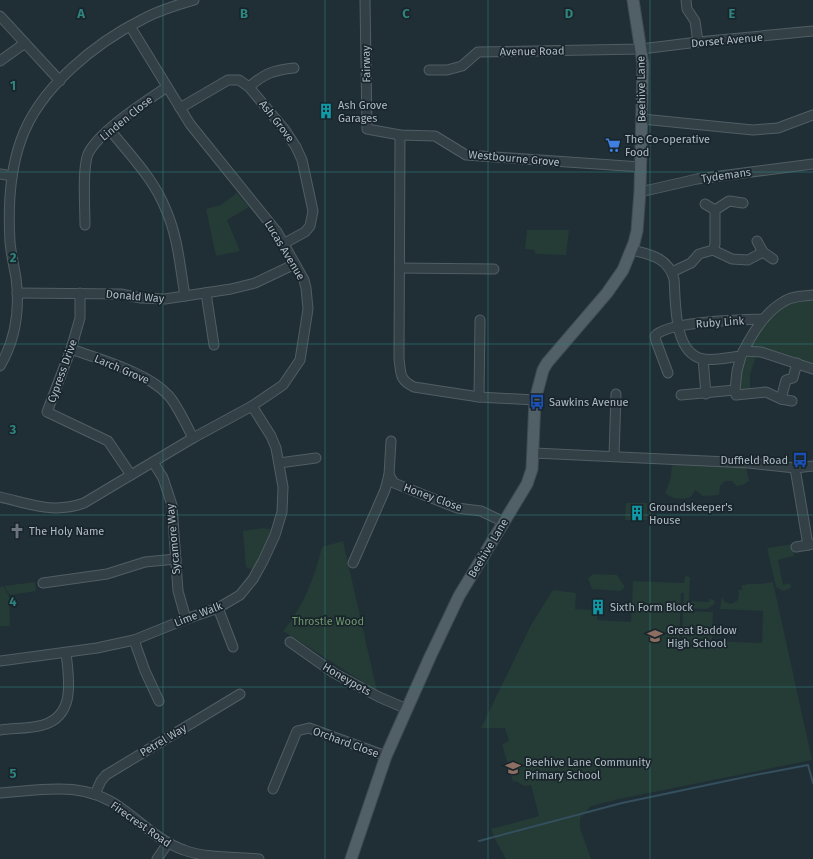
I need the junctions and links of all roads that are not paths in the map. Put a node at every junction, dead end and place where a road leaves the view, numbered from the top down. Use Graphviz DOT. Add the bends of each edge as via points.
graph roads {
  1 [pos="194,0"];
  2 [pos="365,0"];
  3 [pos="633,0"];
  4 [pos="686,0"];
  5 [pos="0,16"];
  6 [pos="130,26"];
  7 [pos="813,31"];
  8 [pos="698,42"];
  9 [pos="25,43"];
  10 [pos="641,49"];
  11 [pos="0,61"];
  12 [pos="294,68"];
  13 [pos="429,70"];
  14 [pos="60,80"];
  15 [pos="167,87"];
  16 [pos="249,87"];
  17 [pos="180,108"];
  18 [pos="813,115"];
  19 [pos="642,119"];
  20 [pos="367,129"];
  21 [pos="110,130"];
  22 [pos="400,135"];
  23 [pos="813,164"];
  24 [pos="641,167"];
  25 [pos="813,168"];
  26 [pos="0,174"];
  27 [pos="12,176"];
  28 [pos="640,191"];
  29 [pos="743,203"];
  30 [pos="705,204"];
  31 [pos="715,210"];
  32 [pos="85,224"];
  33 [pos="757,241"];
  34 [pos="283,244"];
  35 [pos="632,250"];
  36 [pos="713,250"];
  37 [pos="763,252"];
  38 [pos="773,259"];
  39 [pos="295,264"];
  40 [pos="400,268"];
  41 [pos="494,269"];
  42 [pos="672,272"];
  43 [pos="80,292"];
  44 [pos="17,293"];
  45 [pos="206,293"];
  46 [pos="813,295"];
  47 [pos="185,296"];
  48 [pos="763,319"];
  49 [pos="480,320"];
  50 [pos="678,326"];
  51 [pos="214,345"];
  52 [pos="71,349"];
  53 [pos="742,354"];
  54 [pos="703,359"];
  55 [pos="798,363"];
  56 [pos="0,366"];
  57 [pos="813,369"];
  58 [pos="668,373"];
  59 [pos="735,390"];
  60 [pos="616,394"];
  61 [pos="706,394"];
  62 [pos="681,396"];
  63 [pos="479,397"];
  64 [pos="781,399"];
  65 [pos="536,400"];
  66 [pos="792,401"];
  67 [pos="252,406"];
  68 [pos="193,438"];
  69 [pos="391,441"];
  70 [pos="534,453"];
  71 [pos="614,456"];
  72 [pos="316,458"];
  73 [pos="153,462"];
  74 [pos="279,463"];
  75 [pos="813,466"];
  76 [pos="794,468"];
  77 [pos="132,475"];
  78 [pos="389,475"];
  79 [pos="0,497"];
  80 [pos="504,522"];
  81 [pos="811,545"];
  82 [pos="796,547"];
  83 [pos="176,559"];
  84 [pos="353,563"];
  85 [pos="43,583"];
  86 [pos="218,608"];
  87 [pos="186,618"];
  88 [pos="134,640"];
  89 [pos="290,642"];
  90 [pos="233,647"];
  91 [pos="66,653"];
  92 [pos="0,661"];
  93 [pos="240,694"];
  94 [pos="159,701"];
  95 [pos="407,709"];
  96 [pos="0,730"];
  97 [pos="386,756"];
  98 [pos="274,789"];
  99 [pos="0,793"];
  100 [pos="95,794"];
  101 [pos="168,843"];
  102 [pos="157,859"];
  103 [pos="259,859"];
  104 [pos="351,859"];
  1 -- 6 [label="street" via="156,13"];
  2 -- 20 [label="street, Fairway"];
  3 -- 10 [label="main road, Beehive Lane"];
  4 -- 8 [label="street" via="687,9 695,21"];
  5 -- 9 [label="street"];
  6 -- 14 [label="street" via="95,49"];
  6 -- 15 [label="street, Lucas Avenue"];
  7 -- 8 [label="street, Dorset Avenue"];
  8 -- 10 [label="street, Dorset Avenue"];
  9 -- 11 [label="street"];
  9 -- 14 [label="street"];
  10 -- 13 [label="street, Avenue Road" via="478,52 462,66 447,70"];
  10 -- 19 [label="main road, Beehive Lane"];
  12 -- 16 [label="street" via="271,72"];
  14 -- 27 [label="street" via="46,95 27,124"];
  15 -- 17 [label="street, Lucas Avenue"];
  15 -- 21 [label="street, Linden Close"];
  16 -- 17 [label="street, Ash Grove" via="239,80 228,80"];
  16 -- 34 [label="street, Ash Grove" via="291,138 306,173 313,211 310,226 305,232"];
  17 -- 34 [label="street, Lucas Avenue" via="190,124 270,222"];
  18 -- 19 [label="street" via="778,128 753,130"];
  19 -- 24 [label="main road, Beehive Lane"];
  20 -- 22 [label="street, Westbourne Grove"];
  21 -- 32 [label="street, Linden Close" via="96,142 88,155 85,171"];
  21 -- 47 [label="street" via="143,170 166,210 179,255"];
  22 -- 24 [label="street, Westbourne Grove" via="435,136 466,155"];
  22 -- 40 [label="street"];
  23 -- 25 [label="street"];
  23 -- 28 [label="street, Tydemans" via="697,179"];
  24 -- 28 [label="main road, Beehive Lane"];
  26 -- 27 [label="street"];
  27 -- 44 [label="street" via="9,206 10,243"];
  28 -- 35 [label="main road, Beehive Lane" via="637,231"];
  29 -- 31 [label="street" via="729,201"];
  30 -- 31 [label="street"];
  31 -- 36 [label="street" via="716,244"];
  33 -- 37 [label="street"];
  34 -- 39 [label="street, Lucas Avenue"];
  35 -- 42 [label="street" via="663,261"];
  35 -- 65 [label="main road, Beehive Lane" via="623,270 607,294 547,363"];
  36 -- 37 [label="street" via="732,259 748,260"];
  36 -- 42 [label="street" via="699,254 691,263"];
  37 -- 38 [label="street"];
  39 -- 45 [label="street, Donald Way" via="255,283 231,290"];
  39 -- 67 [label="street, Lucas Avenue" via="304,280 308,302 300,360 283,385"];
  40 -- 41 [label="street"];
  40 -- 63 [label="street" via="401,376 406,383 414,386"];
  42 -- 50 [label="street"];
  43 -- 44 [label="street, Donald Way"];
  43 -- 47 [label="street, Donald Way" via="159,299"];
  43 -- 52 [label="street, Cypress Drive" via="80,318"];
  44 -- 56 [label="street" via="13,334"];
  45 -- 47 [label="street, Donald Way"];
  45 -- 51 [label="street"];
  46 -- 48 [label="street" via="783,302"];
  48 -- 50 [label="street, Ruby Link"];
  48 -- 53 [label="street"];
  49 -- 63 [label="street"];
  50 -- 54 [label="street" via="686,347"];
  50 -- 58 [label="street, Ruby Link" via="658,332 655,336"];
  52 -- 68 [label="street, Larch Grove" via="154,383 169,396"];
  52 -- 77 [label="street, Cypress Drive" via="47,412 108,440"];
  53 -- 54 [label="street"];
  53 -- 55 [label="street" via="761,352"];
  53 -- 59 [label="street"];
  54 -- 61 [label="street"];
  55 -- 57 [label="street"];
  55 -- 64 [label="street" via="793,378 786,380"];
  59 -- 61 [label="street"];
  59 -- 64 [label="street" via="736,395 766,392"];
  60 -- 71 [label="street"];
  61 -- 62 [label="street"];
  63 -- 65 [label="street"];
  64 -- 66 [label="street"];
  65 -- 70 [label="main road, Beehive Lane"];
  67 -- 68 [label="street, Lucas Avenue"];
  67 -- 74 [label="street, Lime Walk" via="271,436"];
  68 -- 73 [label="street, Lucas Avenue"];
  69 -- 78 [label="street"];
  70 -- 71 [label="street"];
  70 -- 80 [label="main road, Beehive Lane" via="527,484"];
  71 -- 76 [label="street" via="750,463"];
  72 -- 74 [label="street"];
  73 -- 77 [label="street, Lucas Avenue"];
  73 -- 83 [label="street, Sycamore Way" via="163,478 172,505"];
  74 -- 86 [label="street, Lime Walk" via="283,487 282,512 275,535 253,579 240,595"];
  75 -- 76 [label="street"];
  76 -- 81 [label="street"];
  77 -- 79 [label="street, Lucas Avenue" via="84,503 69,508 49,508"];
  78 -- 80 [label="street, Honey Close" via="394,483 457,508 481,511"];
  78 -- 84 [label="street"];
  80 -- 95 [label="main road, Beehive Lane" via="459,596"];
  81 -- 82 [label="street"];
  83 -- 85 [label="street" via="145,562 107,574"];
  83 -- 87 [label="street, Sycamore Way" via="178,591"];
  86 -- 87 [label="street, Lime Walk"];
  86 -- 90 [label="street"];
  87 -- 88 [label="street, Lime Walk"];
  88 -- 91 [label="street, Lime Walk"];
  88 -- 94 [label="street"];
  89 -- 95 [label="street, Honeypots" via="334,674 379,698"];
  91 -- 92 [label="street, Lime Walk"];
  91 -- 96 [label="street" via="69,695 58,715 40,726"];
  93 -- 100 [label="street, Petrel Way" via="106,775 100,780"];
  95 -- 97 [label="main road, Beehive Lane"];
  97 -- 98 [label="street, Orchard Close" via="309,728 298,731"];
  97 -- 104 [label="main road, Beehive Lane"];
  99 -- 100 [label="street, Firecrest Road" via="68,788"];
  100 -- 101 [label="street, Firecrest Road" via="119,806"];
  101 -- 102 [label="street"];
  101 -- 103 [label="street, Firecrest Road" via="185,851"];
}
